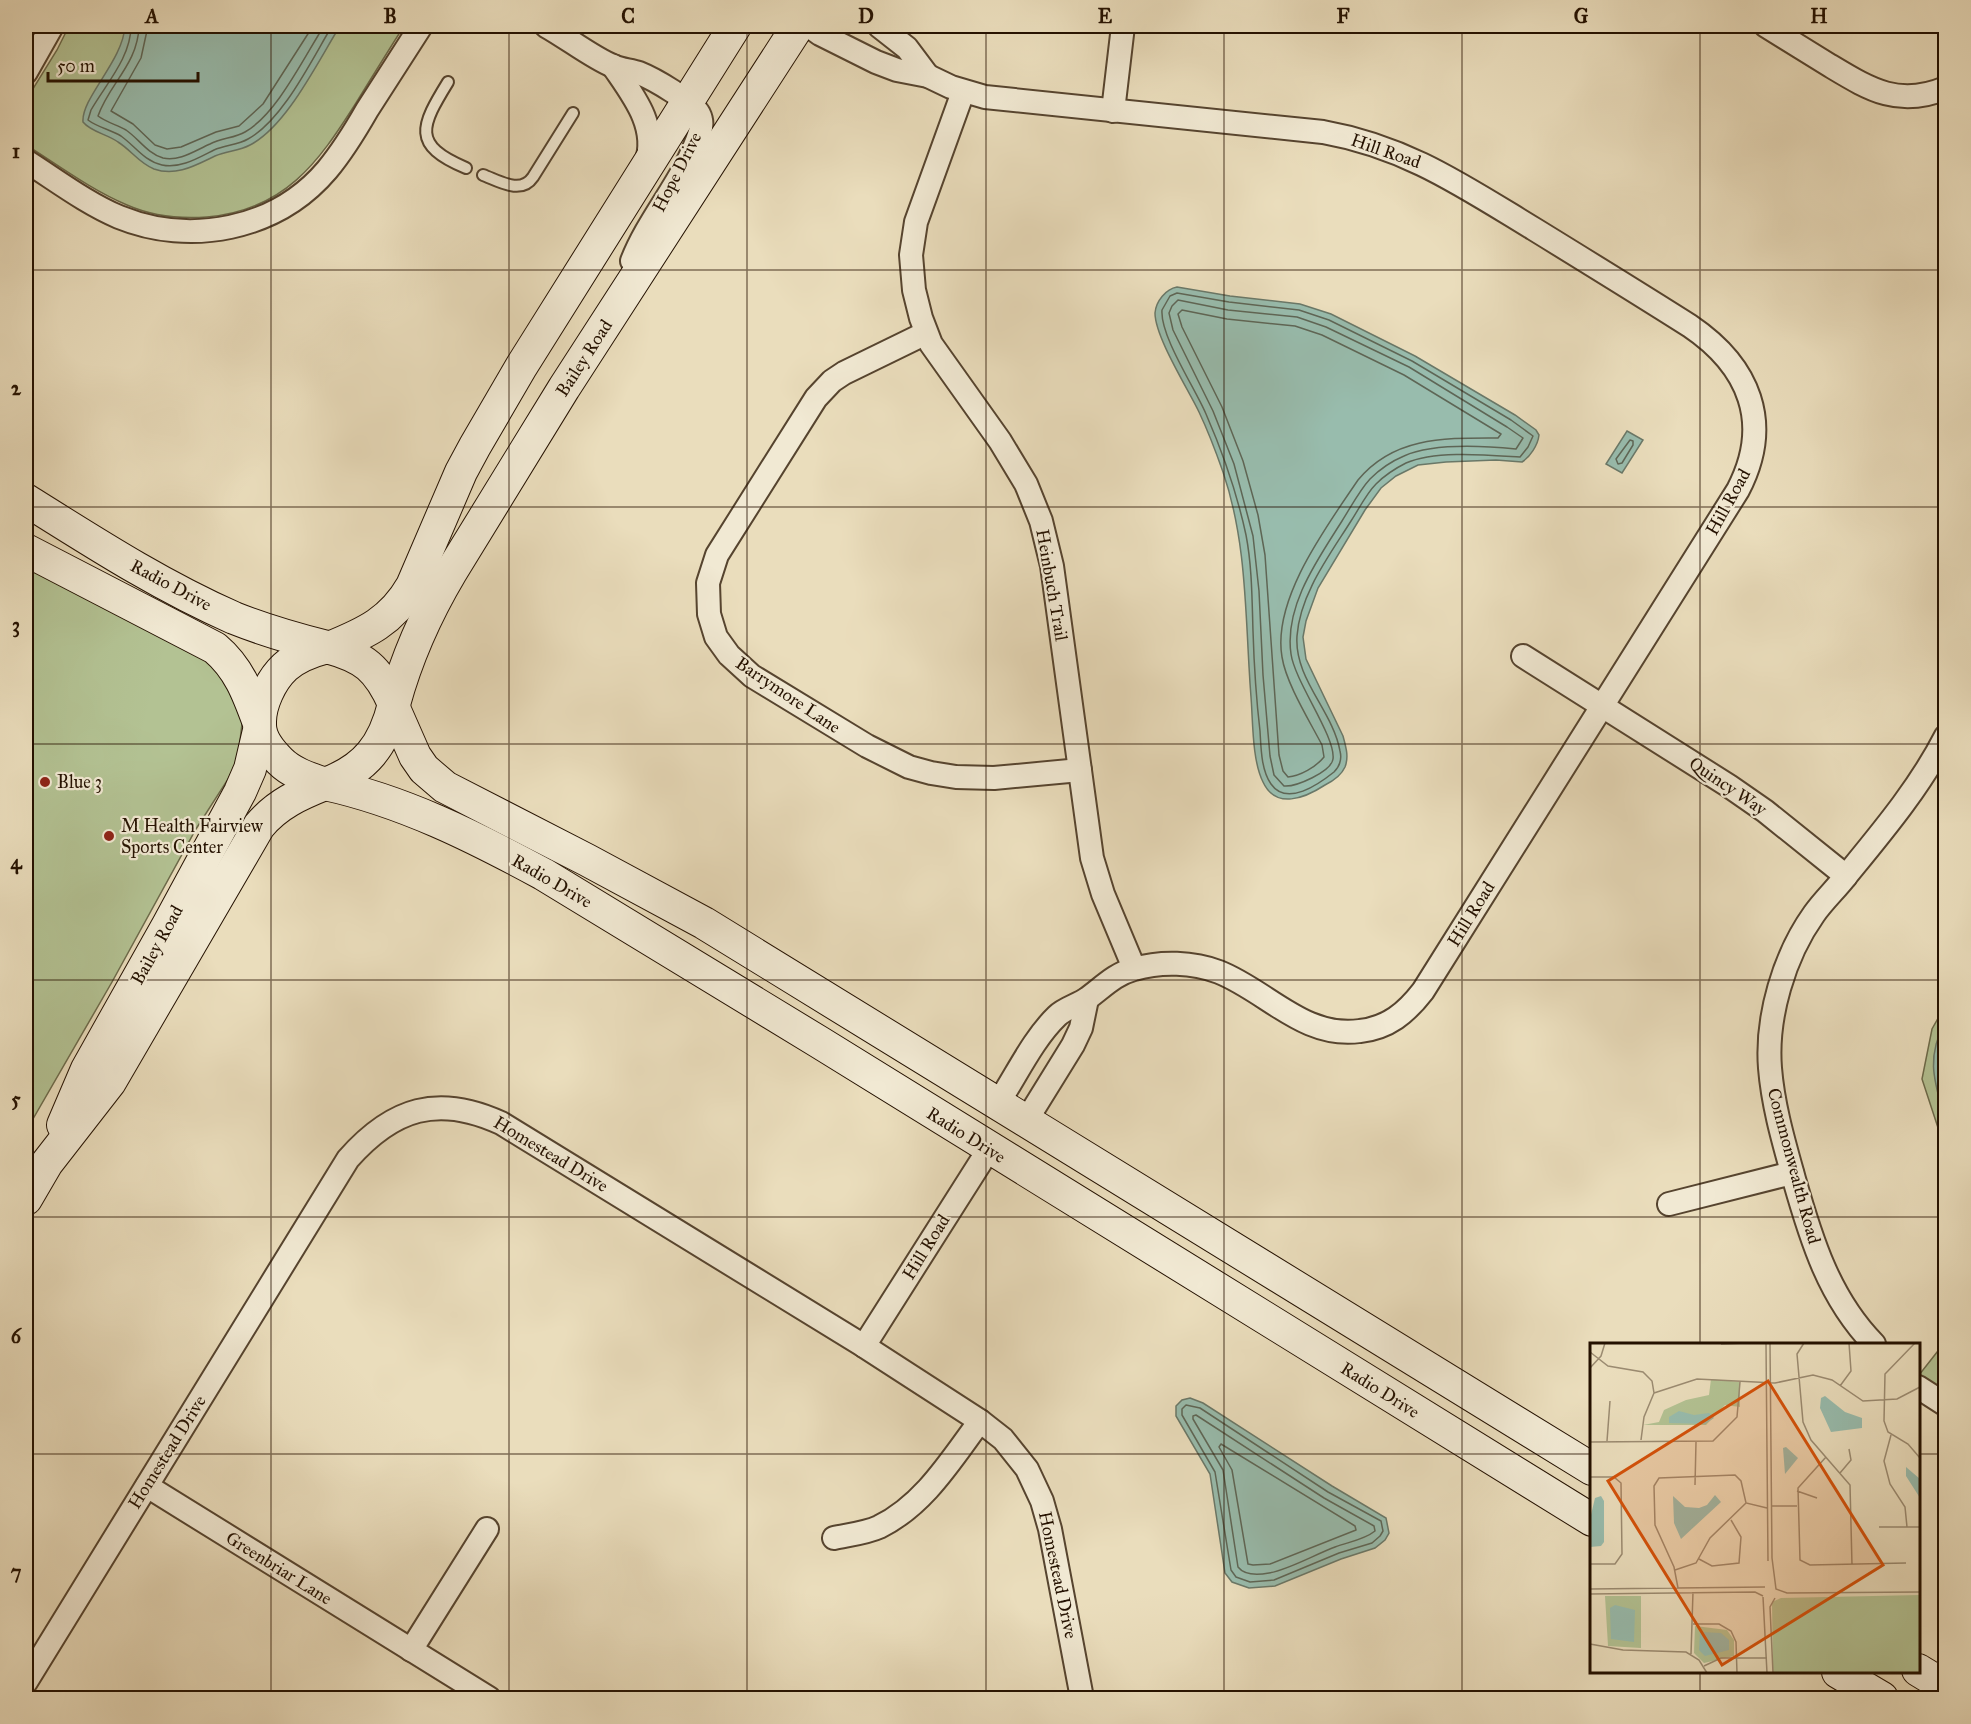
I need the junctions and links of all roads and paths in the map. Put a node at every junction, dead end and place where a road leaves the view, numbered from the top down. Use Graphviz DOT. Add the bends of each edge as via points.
graph roads {
  1 [pos="52,26"];
  2 [pos="421,26"];
  3 [pos="546,26"];
  4 [pos="735,26"];
  5 [pos="798,26"];
  6 [pos="809,26"];
  7 [pos="879,26"];
  8 [pos="1123,26"];
  9 [pos="1766,26"];
  10 [pos="613,66"];
  11 [pos="26,72"];
  12 [pos="928,76"];
  13 [pos="448,82"];
  14 [pos="1946,88"];
  15 [pos="963,92"];
  16 [pos="687,102"];
  17 [pos="1113,111"];
  18 [pos="573,113"];
  19 [pos="26,161"];
  20 [pos="466,168"];
  21 [pos="643,172"];
  22 [pos="483,175"];
  23 [pos="608,322"];
  24 [pos="926,333"];
  25 [pos="26,500"];
  26 [pos="26,550"];
  27 [pos="328,647"];
  28 [pos="1523,656"];
  29 [pos="394,705"];
  30 [pos="1603,706"];
  31 [pos="260,726"];
  32 [pos="1946,736"];
  33 [pos="1080,770"];
  34 [pos="325,784"];
  35 [pos="1846,876"];
  36 [pos="1134,969"];
  37 [pos="1087,999"];
  38 [pos="998,1103"];
  39 [pos="1026,1121"];
  40 [pos="989,1149"];
  41 [pos="47,1163"];
  42 [pos="1792,1173"];
  43 [pos="26,1199"];
  44 [pos="1669,1204"];
  45 [pos="1873,1343"];
  46 [pos="864,1346"];
  47 [pos="1920,1388"];
  48 [pos="1946,1405"];
  49 [pos="980,1421"];
  50 [pos="1590,1467"];
  51 [pos="147,1486"];
  52 [pos="1590,1519"];
  53 [pos="487,1529"];
  54 [pos="834,1538"];
  55 [pos="411,1650"];
  56 [pos="1920,1671"];
  57 [pos="1841,1673"];
  58 [pos="26,1682"];
  59 [pos="1946,1687"];
  60 [pos="489,1698"];
  61 [pos="1082,1698"];
  62 [pos="1882,1698"];
  1 -- 11 [label="street"];
  2 -- 19 [label="street" via="326,171 291,202 245,223 191,232 135,223 96,205"];
  3 -- 10 [label="street, Hope Drive"];
  4 -- 16 [label="main road"];
  5 -- 23 [label="main road, Bailey Road"];
  6 -- 12 [label="street, Hill Road" via="876,62"];
  7 -- 12 [label="street, Hill Road" via="908,48"];
  8 -- 17 [label="street"];
  9 -- 14 [label="street" via="1875,91 1909,97"];
  10 -- 16 [label="street, Hope Drive" via="640,73"];
  10 -- 21 [label="street, Hope Drive" via="636,99 646,124 649,147"];
  12 -- 15 [label="street, Hill Road"];
  13 -- 20 [label="lane" via="429,116 427,139 441,157"];
  15 -- 17 [label="street, Hill Road" via="1010,101"];
  15 -- 24 [label="street, Heinbuch Trail" via="913,235 912,278"];
  16 -- 21 [label="main road"];
  16 -- 23 [label="street, Hope Drive" via="701,118 700,134 640,242"];
  17 -- 30 [label="street, Hill Road" via="1323,132 1407,156 1449,177 1690,326 1727,357 1743,382 1751,405 1754,442 1748,468"];
  18 -- 22 [label="lane" via="527,184 515,186"];
  21 -- 27 [label="main road" via="475,446 403,603 374,628"];
  23 -- 29 [label="main road, Bailey Road" via="434,601 411,651"];
  24 -- 33 [label="street, Heinbuch Trail" via="1015,463 1041,521 1052,566"];
  24 -- 33 [label="street, Barrymore Lane" via="844,373 816,398 717,555 708,583 710,620 724,649 746,672 898,763 931,773 977,779"];
  25 -- 27 [label="main road, Radio Drive" via="134,567 202,603 267,630"];
  26 -- 31 [label="main road, Radio Drive" via="215,648 240,677"];
  27 -- 29 [label="main road" via="367,663 380,676"];
  27 -- 31 [label="main road" via="303,655 284,667 266,696"];
  28 -- 30 [label="street, Quincy Way"];
  29 -- 34 [label="main road" via="383,738 371,755 348,774"];
  29 -- 38 [label="main road, Radio Drive" via="415,756 445,788 704,923"];
  30 -- 35 [label="street, Quincy Way" via="1730,786"];
  30 -- 36 [label="street, Hill Road" via="1423,991 1390,1023 1364,1031 1328,1031 1211,969 1186,964"];
  31 -- 34 [label="main road" via="265,742 280,761 296,773"];
  31 -- 41 [label="main road, Bailey Road" via="240,792 87,1069"];
  32 -- 35 [label="street, Commonwealth Road" via="1913,791"];
  33 -- 36 [label="street, Heinbuch Trail" via="1094,869"];
  34 -- 40 [label="main road, Radio Drive" via="408,808 543,874"];
  34 -- 41 [label="main road, Bailey Road" via="285,801 259,826 110,1082"];
  35 -- 42 [label="street, Commonwealth Road" via="1814,914 1798,941 1775,1007 1770,1067"];
  36 -- 37 [label="street, Hill Road" via="1106,983"];
  37 -- 38 [label="street, Hill Road" via="1058,1014"];
  37 -- 39 [label="street" via="1073,1045"];
  38 -- 39 [label="main road, Radio Drive"];
  39 -- 50 [label="main road, Radio Drive"];
  40 -- 46 [label="street, Hill Road"];
  40 -- 52 [label="main road, Radio Drive"];
  41 -- 43 [label="main road, Bailey Road"];
  42 -- 44 [label="street"];
  42 -- 45 [label="street, Commonwealth Road" via="1826,1273 1844,1307"];
  46 -- 49 [label="street, Homestead Drive"];
  46 -- 51 [label="street, Homestead Drive" via="501,1123 481,1114 430,1107 379,1128 348,1159"];
  47 -- 48 [label="street"];
  49 -- 54 [label="street" via="910,1508 878,1528"];
  49 -- 61 [label="street, Homestead Drive" via="1003,1439 1027,1469 1042,1501"];
  51 -- 55 [label="street, Greenbriar Lane"];
  51 -- 58 [label="street, Homestead Drive"];
  53 -- 55 [label="street"];
  55 -- 60 [label="street, Greenbriar Lane"];
  56 -- 59 [label="main road"];
  57 -- 62 [label="main road"];
}
